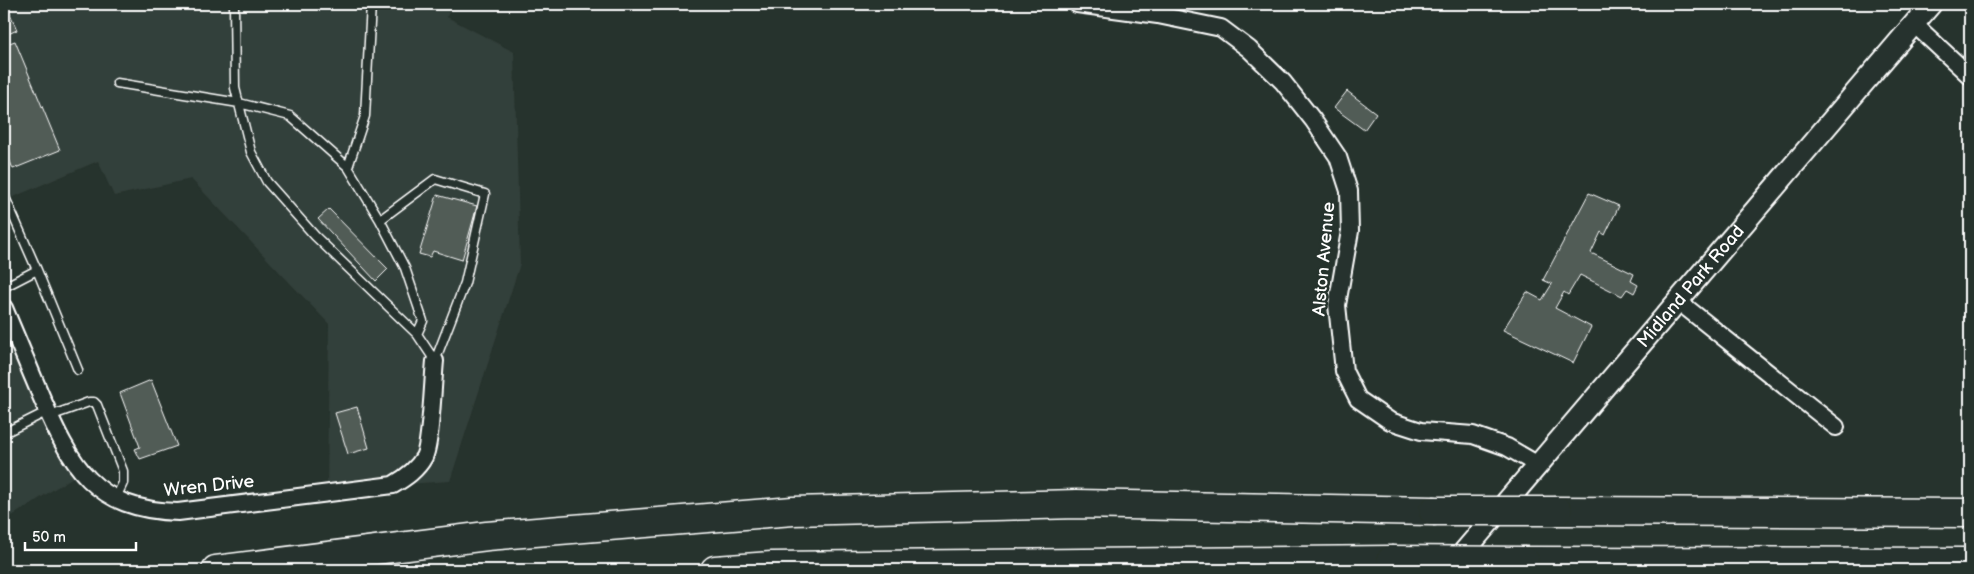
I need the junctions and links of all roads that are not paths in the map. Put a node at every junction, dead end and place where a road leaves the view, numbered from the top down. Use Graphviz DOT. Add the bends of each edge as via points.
graph roads {
  1 [pos="234,4"];
  2 [pos="371,4"];
  3 [pos="1077,4"];
  4 [pos="1923,10"];
  5 [pos="1970,76"];
  6 [pos="117,83"];
  7 [pos="239,103"];
  8 [pos="348,166"];
  9 [pos="4,195"];
  10 [pos="380,220"];
  11 [pos="37,270"];
  12 [pos="4,287"];
  13 [pos="1678,301"];
  14 [pos="4,308"];
  15 [pos="418,334"];
  16 [pos="435,360"];
  17 [pos="78,370"];
  18 [pos="49,414"];
  19 [pos="1836,427"];
  20 [pos="4,433"];
  21 [pos="1538,465"];
  22 [pos="116,498"];
  23 [pos="1970,513"];
  24 [pos="1970,562"];
  25 [pos="216,570"];
  26 [pos="715,570"];
  27 [pos="1449,570"];
  1 -- 7 [label="lane" via="235,88"];
  2 -- 8 [label="lane" via="365,116"];
  3 -- 21 [label="street, Alston Avenue" via="1221,28 1283,82 1338,156 1349,191 1350,231 1337,304 1344,371 1358,399 1390,421 1421,431 1473,435 1507,447"];
  4 -- 5 [label="street"];
  4 -- 13 [label="street, Midland Park Road"];
  6 -- 7 [label="lane"];
  7 -- 8 [label="lane" via="290,116"];
  7 -- 15 [label="lane" via="251,152 267,182 315,236"];
  8 -- 10 [label="lane"];
  9 -- 11 [label="lane"];
  10 -- 15 [label="lane" via="405,268 423,322"];
  10 -- 16 [label="lane" via="435,179 485,194 465,283"];
  11 -- 12 [label="lane"];
  11 -- 17 [label="lane"];
  13 -- 19 [label="street"];
  13 -- 21 [label="street, Midland Park Road"];
  14 -- 18 [label="street, Wren Drive"];
  15 -- 16 [label="lane"];
  16 -- 22 [label="street, Wren Drive" via="426,455 413,471 393,485 178,512 150,511"];
  18 -- 20 [label="lane"];
  18 -- 22 [label="street, Wren Drive" via="81,472"];
  18 -- 22 [label="lane" via="89,402 98,405 123,471"];
  21 -- 27 [label="street, Midland Park Road"];
  23 -- 25 [label="highway, bridge" via="1433,511 1076,504 793,511 487,536"];
  24 -- 26 [label="highway, bridge" via="1391,560 772,566"];
}
